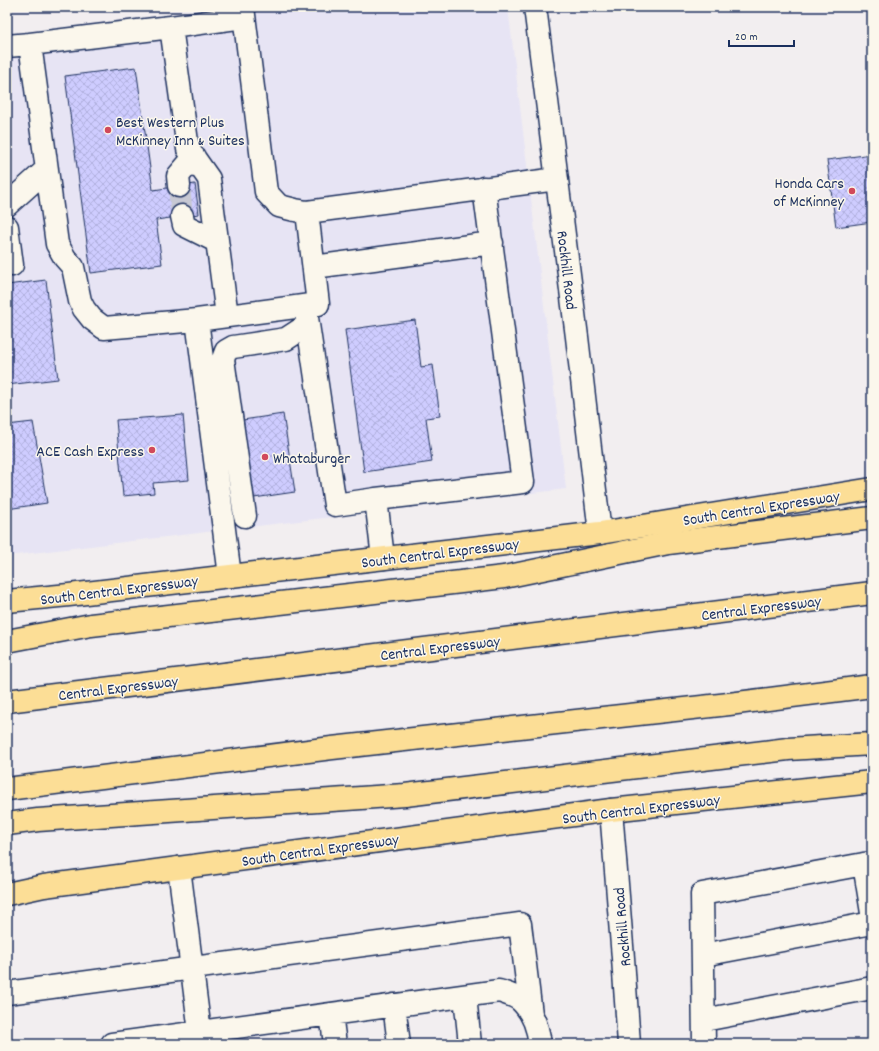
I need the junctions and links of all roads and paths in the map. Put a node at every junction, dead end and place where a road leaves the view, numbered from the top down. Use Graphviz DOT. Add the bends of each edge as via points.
graph roads {
  1 [pos="535,7"];
  2 [pos="243,12"];
  3 [pos="171,27"];
  4 [pos="30,44"];
  5 [pos="7,46"];
  6 [pos="194,157"];
  7 [pos="46,168"];
  8 [pos="557,179"];
  9 [pos="179,186"];
  10 [pos="484,188"];
  11 [pos="7,205"];
  12 [pos="307,212"];
  13 [pos="182,216"];
  14 [pos="7,227"];
  15 [pos="216,242"];
  16 [pos="492,243"];
  17 [pos="12,265"];
  18 [pos="314,267"];
  19 [pos="227,316"];
  20 [pos="307,319"];
  21 [pos="198,331"];
  22 [pos="872,489"];
  23 [pos="376,499"];
  24 [pos="245,516"];
  25 [pos="872,518"];
  26 [pos="600,533"];
  27 [pos="383,558"];
  28 [pos="230,576"];
  29 [pos="872,593"];
  30 [pos="7,601"];
  31 [pos="7,641"];
  32 [pos="872,686"];
  33 [pos="7,701"];
  34 [pos="872,744"];
  35 [pos="872,782"];
  36 [pos="7,789"];
  37 [pos="611,810"];
  38 [pos="7,824"];
  39 [pos="868,864"];
  40 [pos="179,868"];
  41 [pos="7,894"];
  42 [pos="872,913"];
  43 [pos="872,923"];
  44 [pos="703,955"];
  45 [pos="191,967"];
  46 [pos="872,988"];
  47 [pos="7,993"];
  48 [pos="465,996"];
  49 [pos="394,1005"];
  50 [pos="332,1014"];
  51 [pos="531,1014"];
  52 [pos="704,1020"];
  53 [pos="200,1032"];
  54 [pos="112,1044"];
  55 [pos="335,1044"];
  56 [pos="399,1044"];
  57 [pos="470,1044"];
  58 [pos="540,1044"];
  59 [pos="630,1044"];
  60 [pos="704,1044"];
  1 -- 8 [label="street, Rockhill Road"];
  2 -- 3 [label="street"];
  2 -- 12 [label="street" via="266,192 279,206"];
  3 -- 4 [label="street"];
  3 -- 6 [label="street" via="188,150"];
  4 -- 5 [label="street"];
  4 -- 7 [label="street"];
  6 -- 9 [label="street" via="178,176"];
  6 -- 15 [label="street" via="209,179"];
  7 -- 11 [label="street"];
  7 -- 21 [label="street" via="56,244 73,268 80,301 92,319 104,328"];
  8 -- 10 [label="street"];
  8 -- 26 [label="street, Rockhill Road"];
  10 -- 12 [label="street"];
  10 -- 16 [label="street"];
  12 -- 18 [label="street"];
  13 -- 15 [label="street" via="184,226"];
  14 -- 17 [label="street"];
  15 -- 19 [label="street"];
  16 -- 18 [label="street"];
  16 -- 23 [label="street" via="523,482"];
  18 -- 20 [label="street" via="318,304"];
  19 -- 20 [label="street"];
  19 -- 21 [label="street"];
  20 -- 21 [label="street"];
  20 -- 23 [label="street" via="335,505"];
  20 -- 24 [label="street" via="286,339 233,347 226,351 223,359"];
  21 -- 28 [label="street"];
  22 -- 26 [label="main road, South Central Expressway"];
  23 -- 27 [label="street"];
  25 -- 31 [label="main road" via="668,544 504,577 92,624"];
  26 -- 27 [label="main road, South Central Expressway"];
  27 -- 28 [label="main road, South Central Expressway"];
  28 -- 30 [label="main road, South Central Expressway"];
  29 -- 33 [label="main road, Central Expressway"];
  32 -- 36 [label="main road" via="325,749"];
  34 -- 38 [label="main road" via="788,748 405,795"];
  35 -- 37 [label="main road, South Central Expressway"];
  37 -- 40 [label="main road, South Central Expressway"];
  37 -- 59 [label="street, Rockhill Road"];
  39 -- 42 [label="street"];
  39 -- 44 [label="street" via="702,894"];
  40 -- 41 [label="main road, South Central Expressway" via="44,886"];
  40 -- 45 [label="street"];
  43 -- 44 [label="street"];
  44 -- 52 [label="street"];
  45 -- 47 [label="street"];
  45 -- 51 [label="street" via="520,924"];
  45 -- 53 [label="street"];
  46 -- 52 [label="street"];
  48 -- 49 [label="street"];
  48 -- 51 [label="street" via="499,991 519,999"];
  48 -- 57 [label="street"];
  49 -- 50 [label="street"];
  49 -- 56 [label="street"];
  50 -- 53 [label="street"];
  50 -- 55 [label="street"];
  51 -- 58 [label="street"];
  52 -- 60 [label="street"];
  53 -- 54 [label="street"];
}
